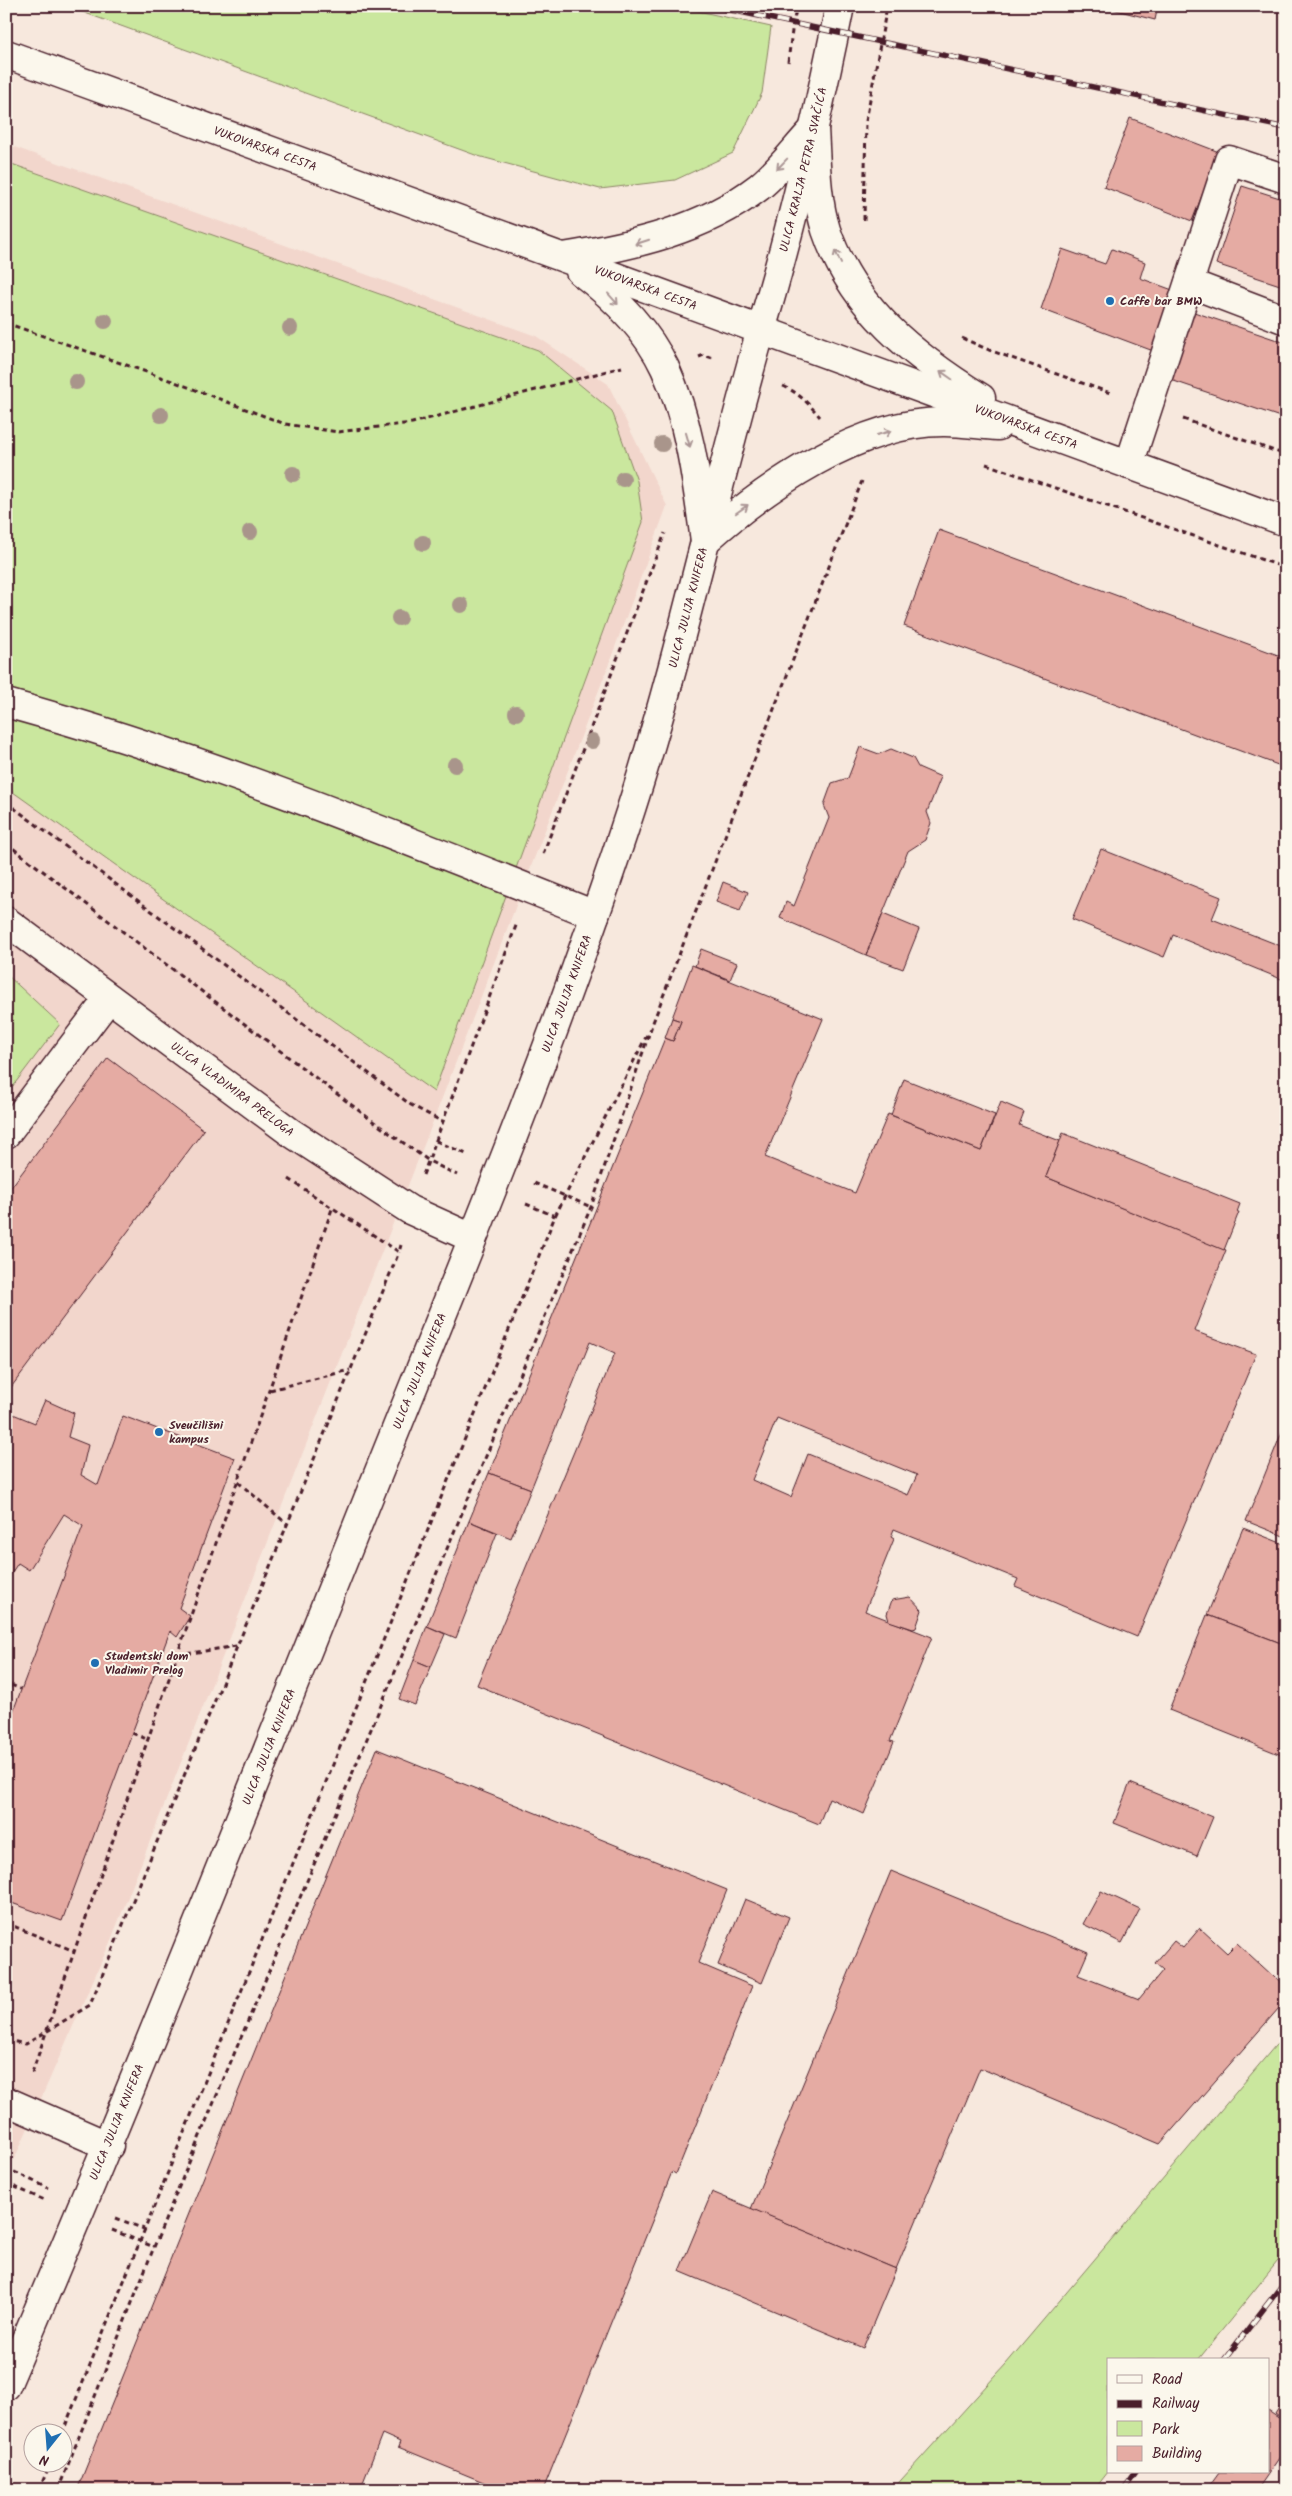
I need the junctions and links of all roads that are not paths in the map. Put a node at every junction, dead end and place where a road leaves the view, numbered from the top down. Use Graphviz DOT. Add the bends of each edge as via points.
graph roads {
  1 [pos="840,6"];
  2 [pos="6,54"];
  3 [pos="814,128"];
  4 [pos="1286,179"];
  5 [pos="562,257"];
  6 [pos="1189,283"];
  7 [pos="1286,320"];
  8 [pos="761,330"];
  9 [pos="1032,429"];
  10 [pos="1129,465"];
  11 [pos="1286,522"];
  12 [pos="705,542"];
  13 [pos="6,703"];
  14 [pos="595,915"];
  15 [pos="6,921"];
  16 [pos="110,998"];
  17 [pos="6,1134"];
  18 [pos="472,1238"];
  19 [pos="13,2105"];
  20 [pos="109,2146"];
  21 [pos="6,2386"];
  1 -- 3 [label="main road, ULICA KRALJA PETRA SVAČIĆA"];
  2 -- 5 [label="main road, VUKOVARSKA CESTA"];
  3 -- 5 [label="main road, one-way" via="760,186 712,216 633,245"];
  3 -- 8 [label="main road, ULICA KRALJA PETRA SVAČIĆA"];
  9 -- 3 [label="main road, one-way" via="912,351 873,314 845,273 826,230 818,190"];
  4 -- 6 [label="main road" via="1229,160"];
  5 -- 8 [label="main road, VUKOVARSKA CESTA"];
  5 -- 12 [label="main road, one-way" via="604,290 632,320 694,462"];
  6 -- 7 [label="main road"];
  6 -- 10 [label="main road"];
  8 -- 9 [label="main road, VUKOVARSKA CESTA"];
  8 -- 12 [label="main road, ULICA JULIJA KNIFERA"];
  9 -- 10 [label="main road, VUKOVARSKA CESTA"];
  12 -- 9 [label="main road, one-way" via="736,513 844,445 913,425 944,422"];
  10 -- 11 [label="main road, VUKOVARSKA CESTA"];
  12 -- 14 [label="main road, ULICA JULIJA KNIFERA" via="633,804"];
  13 -- 14 [label="main road" via="224,770"];
  14 -- 18 [label="main road, ULICA JULIJA KNIFERA"];
  15 -- 16 [label="main road, ULICA VLADIMIRA PRELOGA"];
  16 -- 17 [label="main road"];
  16 -- 18 [label="main road, ULICA VLADIMIRA PRELOGA" via="290,1132 410,1210"];
  18 -- 20 [label="main road, ULICA JULIJA KNIFERA"];
  19 -- 20 [label="main road"];
  20 -- 21 [label="main road, ULICA JULIJA KNIFERA"];
}
